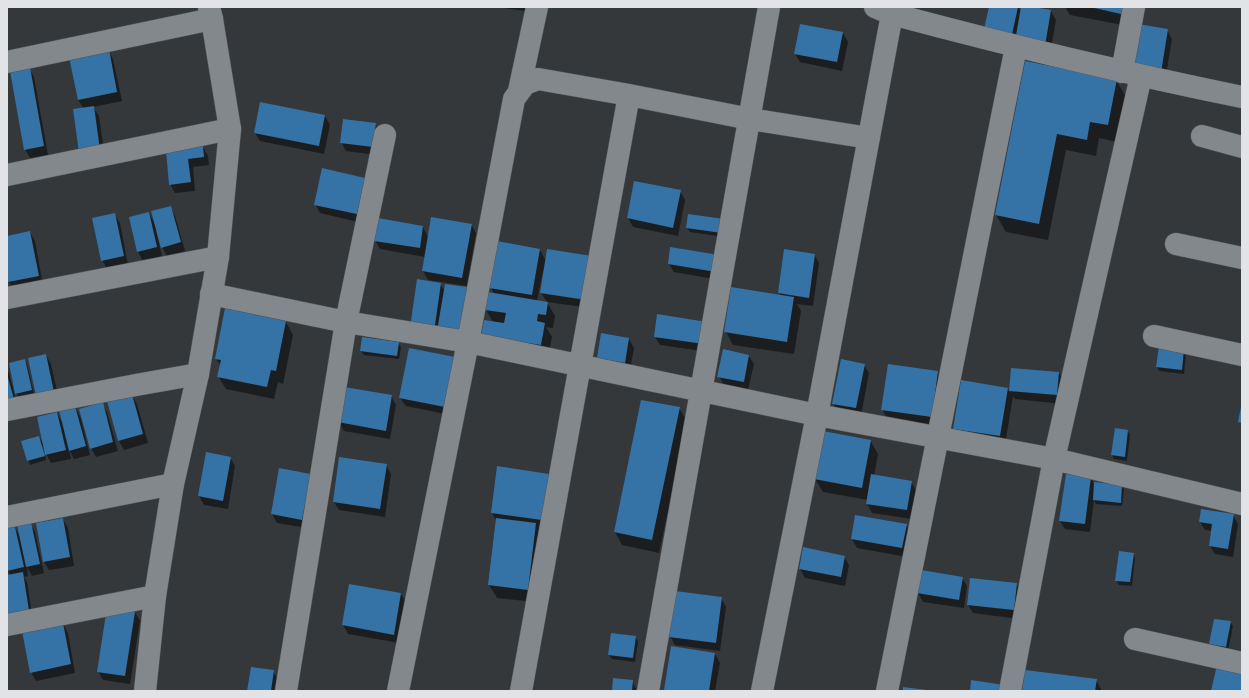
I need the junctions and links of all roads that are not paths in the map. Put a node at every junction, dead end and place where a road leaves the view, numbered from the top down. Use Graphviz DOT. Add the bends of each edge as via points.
graph roads {
  1 [pos="538,7"];
  2 [pos="769,7"];
  3 [pos="1134,7"];
  4 [pos="884,11"];
  5 [pos="210,13"];
  6 [pos="1016,47"];
  7 [pos="7,62"];
  8 [pos="1132,74"];
  9 [pos="519,91"];
  10 [pos="629,95"];
  11 [pos="1242,97"];
  12 [pos="750,119"];
  13 [pos="230,130"];
  14 [pos="385,135"];
  15 [pos="1202,136"];
  16 [pos="869,138"];
  17 [pos="1242,147"];
  18 [pos="7,175"];
  19 [pos="1176,244"];
  20 [pos="218,257"];
  21 [pos="1242,258"];
  22 [pos="211,294"];
  23 [pos="7,298"];
  24 [pos="346,322"];
  25 [pos="1154,336"];
  26 [pos="468,342"];
  27 [pos="1242,355"];
  28 [pos="579,366"];
  29 [pos="198,374"];
  30 [pos="700,391"];
  31 [pos="7,410"];
  32 [pos="817,414"];
  33 [pos="939,438"];
  34 [pos="1054,459"];
  35 [pos="173,484"];
  36 [pos="1242,504"];
  37 [pos="7,517"];
  38 [pos="155,596"];
  39 [pos="7,625"];
  40 [pos="1135,639"];
  41 [pos="1242,663"];
  42 [pos="145,691"];
  43 [pos="286,691"];
  44 [pos="398,691"];
  45 [pos="521,691"];
  46 [pos="648,691"];
  47 [pos="762,691"];
  48 [pos="887,691"];
  49 [pos="1010,691"];
  1 -- 9 [label="street"];
  2 -- 12 [label="street"];
  3 -- 8 [label="street"];
  4 -- 6 [label="street"];
  4 -- 16 [label="street"];
  5 -- 7 [label="street"];
  5 -- 13 [label="street"];
  6 -- 8 [label="street"];
  6 -- 33 [label="street"];
  8 -- 11 [label="street"];
  8 -- 34 [label="street"];
  9 -- 10 [label="street" via="525,84 538,79"];
  9 -- 26 [label="street" via="514,99"];
  10 -- 12 [label="street"];
  10 -- 28 [label="street"];
  12 -- 16 [label="street"];
  12 -- 30 [label="street"];
  13 -- 18 [label="street"];
  13 -- 20 [label="street"];
  14 -- 24 [label="street"];
  15 -- 17 [label="street"];
  16 -- 32 [label="street"];
  19 -- 21 [label="street"];
  20 -- 22 [label="street"];
  20 -- 23 [label="street"];
  22 -- 24 [label="street"];
  22 -- 29 [label="street"];
  24 -- 26 [label="street"];
  24 -- 43 [label="street"];
  25 -- 27 [label="street"];
  26 -- 28 [label="street"];
  26 -- 44 [label="street"];
  28 -- 30 [label="street"];
  28 -- 45 [label="street"];
  29 -- 31 [label="street"];
  29 -- 35 [label="street"];
  30 -- 32 [label="street"];
  30 -- 46 [label="street"];
  32 -- 33 [label="street"];
  32 -- 47 [label="street"];
  33 -- 34 [label="street"];
  33 -- 48 [label="street"];
  34 -- 36 [label="street"];
  34 -- 49 [label="street"];
  35 -- 37 [label="street"];
  35 -- 38 [label="street"];
  38 -- 39 [label="street"];
  38 -- 42 [label="street"];
  40 -- 41 [label="street"];
}
